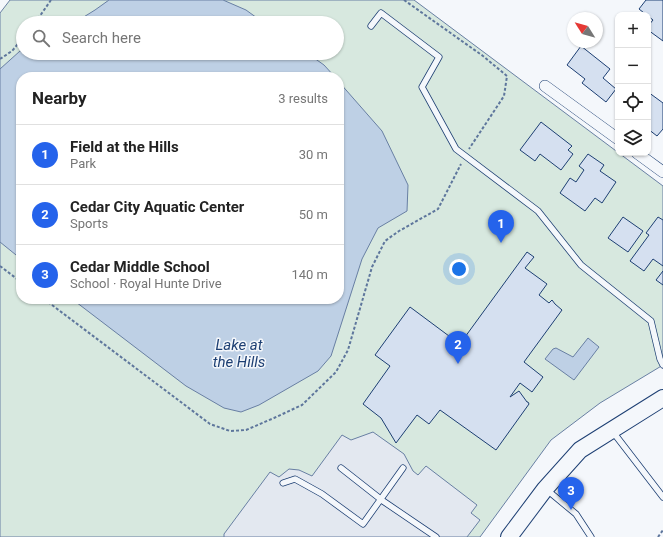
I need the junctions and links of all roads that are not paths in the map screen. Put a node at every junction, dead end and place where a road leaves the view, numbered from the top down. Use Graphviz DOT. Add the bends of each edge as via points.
graph roads {
  1 [pos="371,26"];
  2 [pos="545,86"];
  3 [pos="615,137"];
  4 [pos="641,156"];
  5 [pos="663,172"];
  6 [pos="663,365"];
  7 [pos="663,398"];
  8 [pos="611,430"];
  9 [pos="341,468"];
  10 [pos="403,468"];
  11 [pos="283,483"];
  12 [pos="545,489"];
  13 [pos="663,497"];
  14 [pos="381,499"];
  15 [pos="436,537"];
  16 [pos="509,537"];
  17 [pos="591,537"];
  1 -- 6 [label="lane" via="381,13 439,57 422,87 456,149 538,211 581,265 651,321"];
  2 -- 3 [label="street"];
  4 -- 5 [label="street"];
  7 -- 8 [label="main road"];
  8 -- 12 [label="main road" via="580,450"];
  8 -- 13 [label="lane"];
  9 -- 14 [label="lane"];
  10 -- 14 [label="lane"];
  11 -- 14 [label="lane" via="295,479 322,494 363,524"];
  12 -- 16 [label="main road"];
  12 -- 17 [label="lane" via="576,514"];
  14 -- 15 [label="lane"];
}
